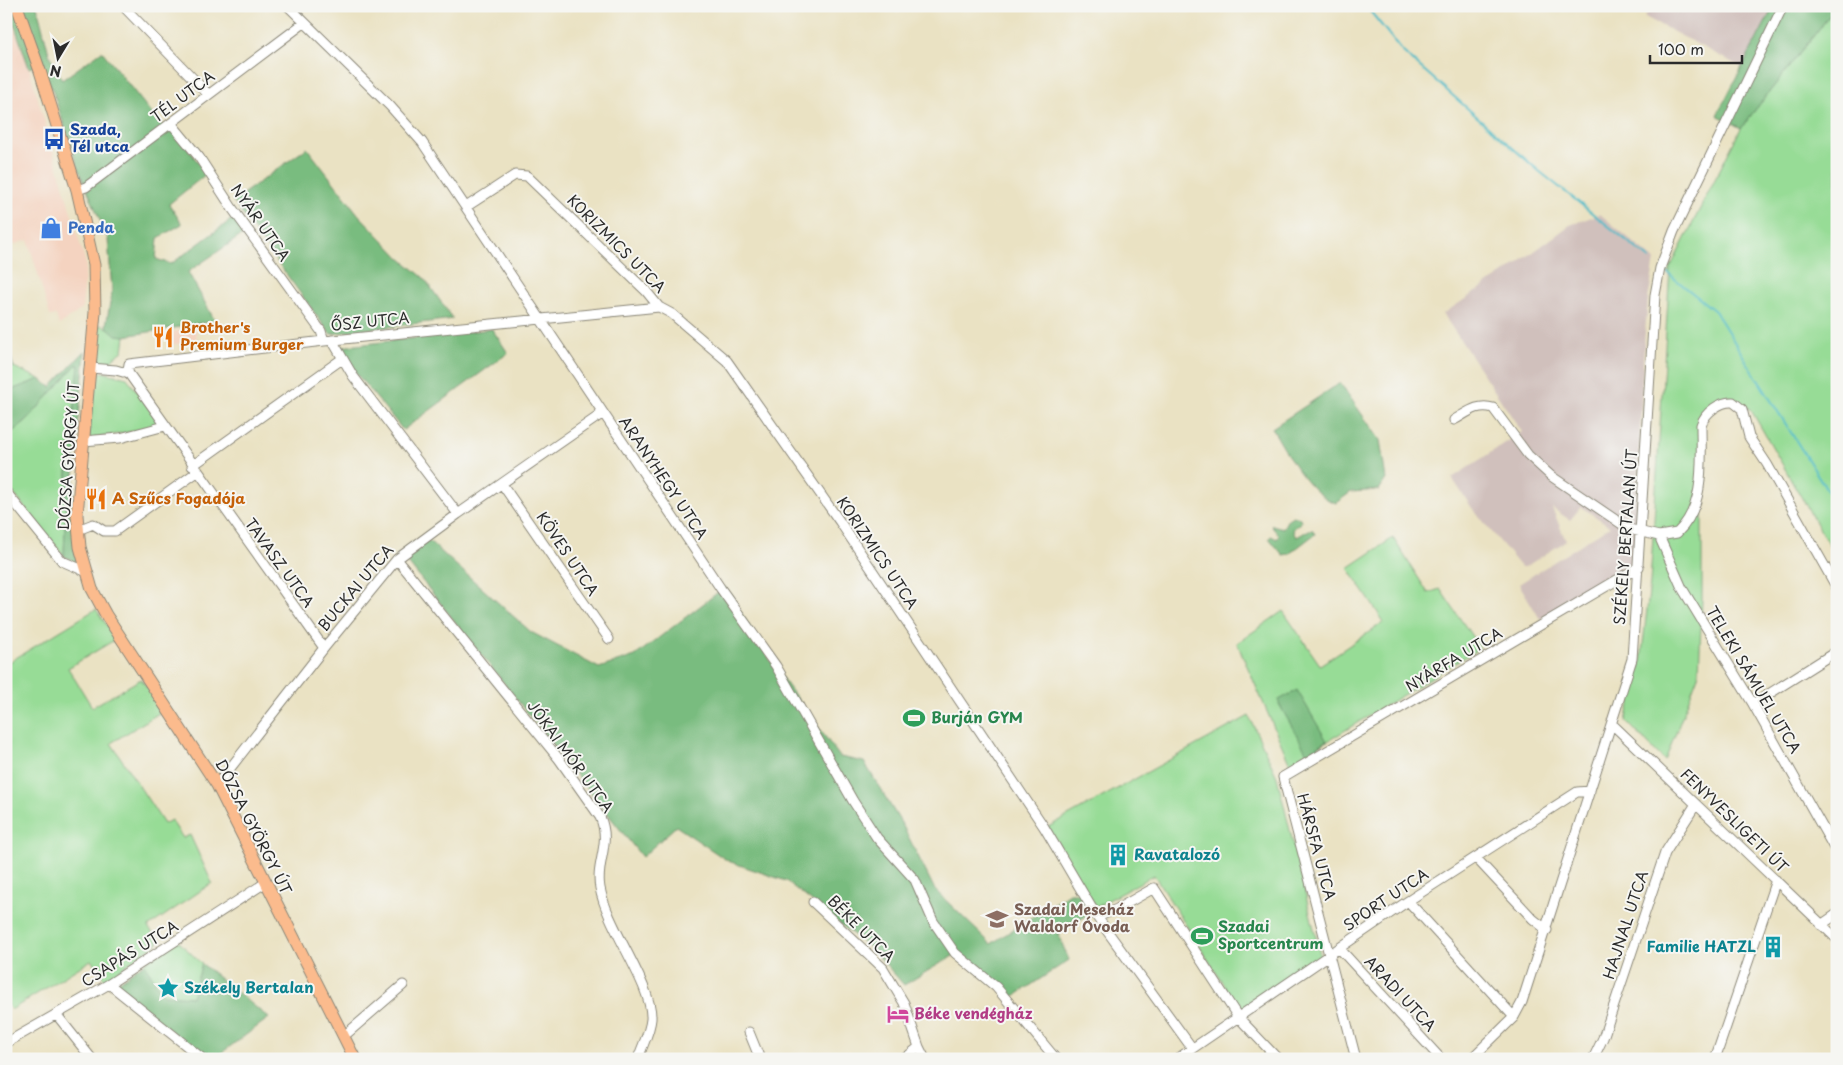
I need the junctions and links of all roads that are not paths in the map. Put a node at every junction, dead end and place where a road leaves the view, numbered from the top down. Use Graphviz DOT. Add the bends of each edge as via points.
graph roads {
  1 [pos="17,6"];
  2 [pos="123,6"];
  3 [pos="288,6"];
  4 [pos="1783,6"];
  5 [pos="304,23"];
  6 [pos="208,94"];
  7 [pos="171,122"];
  8 [pos="76,190"];
  9 [pos="466,206"];
  10 [pos="659,307"];
  11 [pos="542,319"];
  12 [pos="328,340"];
  13 [pos="342,359"];
  14 [pos="90,368"];
  15 [pos="127,371"];
  16 [pos="603,413"];
  17 [pos="1454,420"];
  18 [pos="165,426"];
  19 [pos="83,441"];
  20 [pos="195,469"];
  21 [pos="502,484"];
  22 [pos="6,492"];
  23 [pos="458,514"];
  24 [pos="78,530"];
  25 [pos="1640,530"];
  26 [pos="1659,536"];
  27 [pos="397,559"];
  28 [pos="1639,567"];
  29 [pos="85,571"];
  30 [pos="1837,588"];
  31 [pos="609,639"];
  32 [pos="324,648"];
  33 [pos="1837,651"];
  34 [pos="1753,704"];
  35 [pos="1612,724"];
  36 [pos="1283,777"];
  37 [pos="217,786"];
  38 [pos="1590,791"];
  39 [pos="1696,804"];
  40 [pos="1837,853"];
  41 [pos="1476,858"];
  42 [pos="1776,880"];
  43 [pos="265,883"];
  44 [pos="1408,901"];
  45 [pos="813,902"];
  46 [pos="1837,914"];
  47 [pos="1097,917"];
  48 [pos="1821,925"];
  49 [pos="1547,930"];
  50 [pos="1837,939"];
  51 [pos="1339,948"];
  52 [pos="1330,954"];
  53 [pos="109,984"];
  54 [pos="403,985"];
  55 [pos="56,1014"];
  56 [pos="1238,1017"];
  57 [pos="1514,1017"];
  58 [pos="749,1032"];
  59 [pos="344,1036"];
  60 [pos="6,1043"];
  61 [pos="919,1047"];
  62 [pos="1192,1048"];
  63 [pos="1473,1058"];
  64 [pos="92,1059"];
  65 [pos="204,1059"];
  66 [pos="355,1059"];
  67 [pos="638,1059"];
  68 [pos="760,1059"];
  69 [pos="904,1059"];
  70 [pos="925,1059"];
  71 [pos="1056,1059"];
  72 [pos="1177,1059"];
  73 [pos="1278,1059"];
  74 [pos="1356,1059"];
  75 [pos="1441,1059"];
  76 [pos="1593,1059"];
  77 [pos="1715,1059"];
  1 -- 8 [label="main road, DÓZSA GYÖRGY ÚT"];
  2 -- 6 [label="street"];
  3 -- 5 [label="street, ARANYHEGY UTCA"];
  4 -- 25 [label="street, SZÉKELY BERTALAN ÚT" via="1674,231 1660,268 1655,295"];
  5 -- 6 [label="street, TÉL UTCA"];
  5 -- 9 [label="street, ARANYHEGY UTCA" via="407,125"];
  6 -- 7 [label="street, TÉL UTCA"];
  7 -- 8 [label="street, TÉL UTCA" via="86,187"];
  7 -- 12 [label="street, NYÁR UTCA"];
  8 -- 14 [label="main road, DÓZSA GYÖRGY ÚT" via="91,246 96,285"];
  9 -- 10 [label="street, KORIZMICS UTCA" via="515,175 527,176"];
  9 -- 11 [label="street, ARANYHEGY UTCA"];
  10 -- 11 [label="street, ŐSZ UTCA"];
  10 -- 47 [label="street, KORIZMICS UTCA" via="672,314 727,361 840,522 1044,827"];
  11 -- 12 [label="street, ŐSZ UTCA"];
  11 -- 16 [label="street, ARANYHEGY UTCA"];
  12 -- 13 [label="street, NYÁR UTCA"];
  12 -- 15 [label="street, ŐSZ UTCA" via="130,364"];
  13 -- 20 [label="street"];
  13 -- 23 [label="street, NYÁR UTCA"];
  14 -- 15 [label="street, ŐSZ UTCA"];
  14 -- 19 [label="main road, DÓZSA GYÖRGY ÚT"];
  15 -- 18 [label="street, TAVASZ UTCA"];
  16 -- 21 [label="street, BUCKAI UTCA"];
  16 -- 71 [label="street, ARANYHEGY UTCA" via="776,666 853,801 877,838 915,880 933,921 954,953 991,983"];
  17 -- 25 [label="street" via="1476,407 1493,408 1528,456 1577,495 1629,529"];
  18 -- 19 [label="street" via="120,438"];
  18 -- 20 [label="street, TAVASZ UTCA"];
  19 -- 24 [label="main road, DÓZSA GYÖRGY ÚT"];
  20 -- 24 [label="street" via="115,531 104,531 93,524"];
  20 -- 32 [label="street, TAVASZ UTCA"];
  21 -- 23 [label="street, BUCKAI UTCA"];
  21 -- 31 [label="street, KÖVES UTCA"];
  22 -- 29 [label="street" via="62,561"];
  23 -- 27 [label="street, BUCKAI UTCA"];
  24 -- 29 [label="main road, DÓZSA GYÖRGY ÚT"];
  25 -- 26 [label="street"];
  25 -- 28 [label="street, SZÉKELY BERTALAN ÚT"];
  26 -- 30 [label="street" via="1678,533 1694,506 1698,494 1704,417 1724,403 1734,402 1742,408 1749,437"];
  26 -- 34 [label="street, TELEKI SÁMUEL UTCA" via="1682,588"];
  27 -- 32 [label="street, BUCKAI UTCA"];
  27 -- 67 [label="street, JÓKAI MÓR UTCA" via="559,759 604,825 605,842 599,875 602,901 650,1008 650,1024"];
  28 -- 35 [label="street, SZÉKELY BERTALAN ÚT" via="1632,659"];
  28 -- 36 [label="street, NYÁRFA UTCA"];
  29 -- 37 [label="main road, DÓZSA GYÖRGY ÚT" via="106,615"];
  32 -- 37 [label="street, BUCKAI UTCA"];
  33 -- 34 [label="street"];
  34 -- 40 [label="street, TELEKI SÁMUEL UTCA"];
  35 -- 38 [label="street, SZÉKELY BERTALAN ÚT"];
  35 -- 39 [label="street, FENYVESLIGETI ÚT"];
  36 -- 52 [label="street, HÁRSFA UTCA"];
  37 -- 43 [label="main road, DÓZSA GYÖRGY ÚT"];
  38 -- 41 [label="street, SPORT UTCA" via="1577,792"];
  38 -- 49 [label="street, SZÉKELY BERTALAN ÚT"];
  39 -- 42 [label="street, FENYVESLIGETI ÚT"];
  39 -- 76 [label="street, HAJNAL UTCA" via="1665,853 1603,1038"];
  41 -- 44 [label="street, SPORT UTCA"];
  41 -- 49 [label="street"];
  42 -- 48 [label="street, FENYVESLIGETI ÚT"];
  42 -- 77 [label="street"];
  43 -- 53 [label="street, CSAPÁS UTCA"];
  43 -- 59 [label="main road, DÓZSA GYÖRGY ÚT"];
  44 -- 51 [label="street, SPORT UTCA"];
  44 -- 57 [label="street"];
  45 -- 61 [label="street, BÉKE UTCA" via="883,968 904,1003"];
  46 -- 48 [label="street"];
  47 -- 56 [label="street" via="1117,910 1154,888"];
  47 -- 62 [label="street, KORIZMICS UTCA"];
  48 -- 50 [label="street, FENYVESLIGETI ÚT"];
  49 -- 57 [label="street, SZÉKELY BERTALAN ÚT"];
  51 -- 52 [label="street, SPORT UTCA"];
  51 -- 75 [label="street, ARADI UTCA"];
  52 -- 56 [label="street, SPORT UTCA"];
  52 -- 74 [label="street, HÁRSFA UTCA"];
  53 -- 55 [label="street, CSAPÁS UTCA"];
  53 -- 65 [label="street"];
  54 -- 59 [label="street"];
  55 -- 60 [label="street, CSAPÁS UTCA"];
  55 -- 64 [label="street"];
  56 -- 62 [label="street, SPORT UTCA"];
  56 -- 73 [label="street"];
  57 -- 63 [label="street, SZÉKELY BERTALAN ÚT"];
  58 -- 68 [label="street"];
  59 -- 66 [label="main road, DÓZSA GYÖRGY ÚT"];
  61 -- 69 [label="street"];
  61 -- 70 [label="street, BÉKE UTCA"];
  62 -- 72 [label="street, SPORT UTCA"];
}
